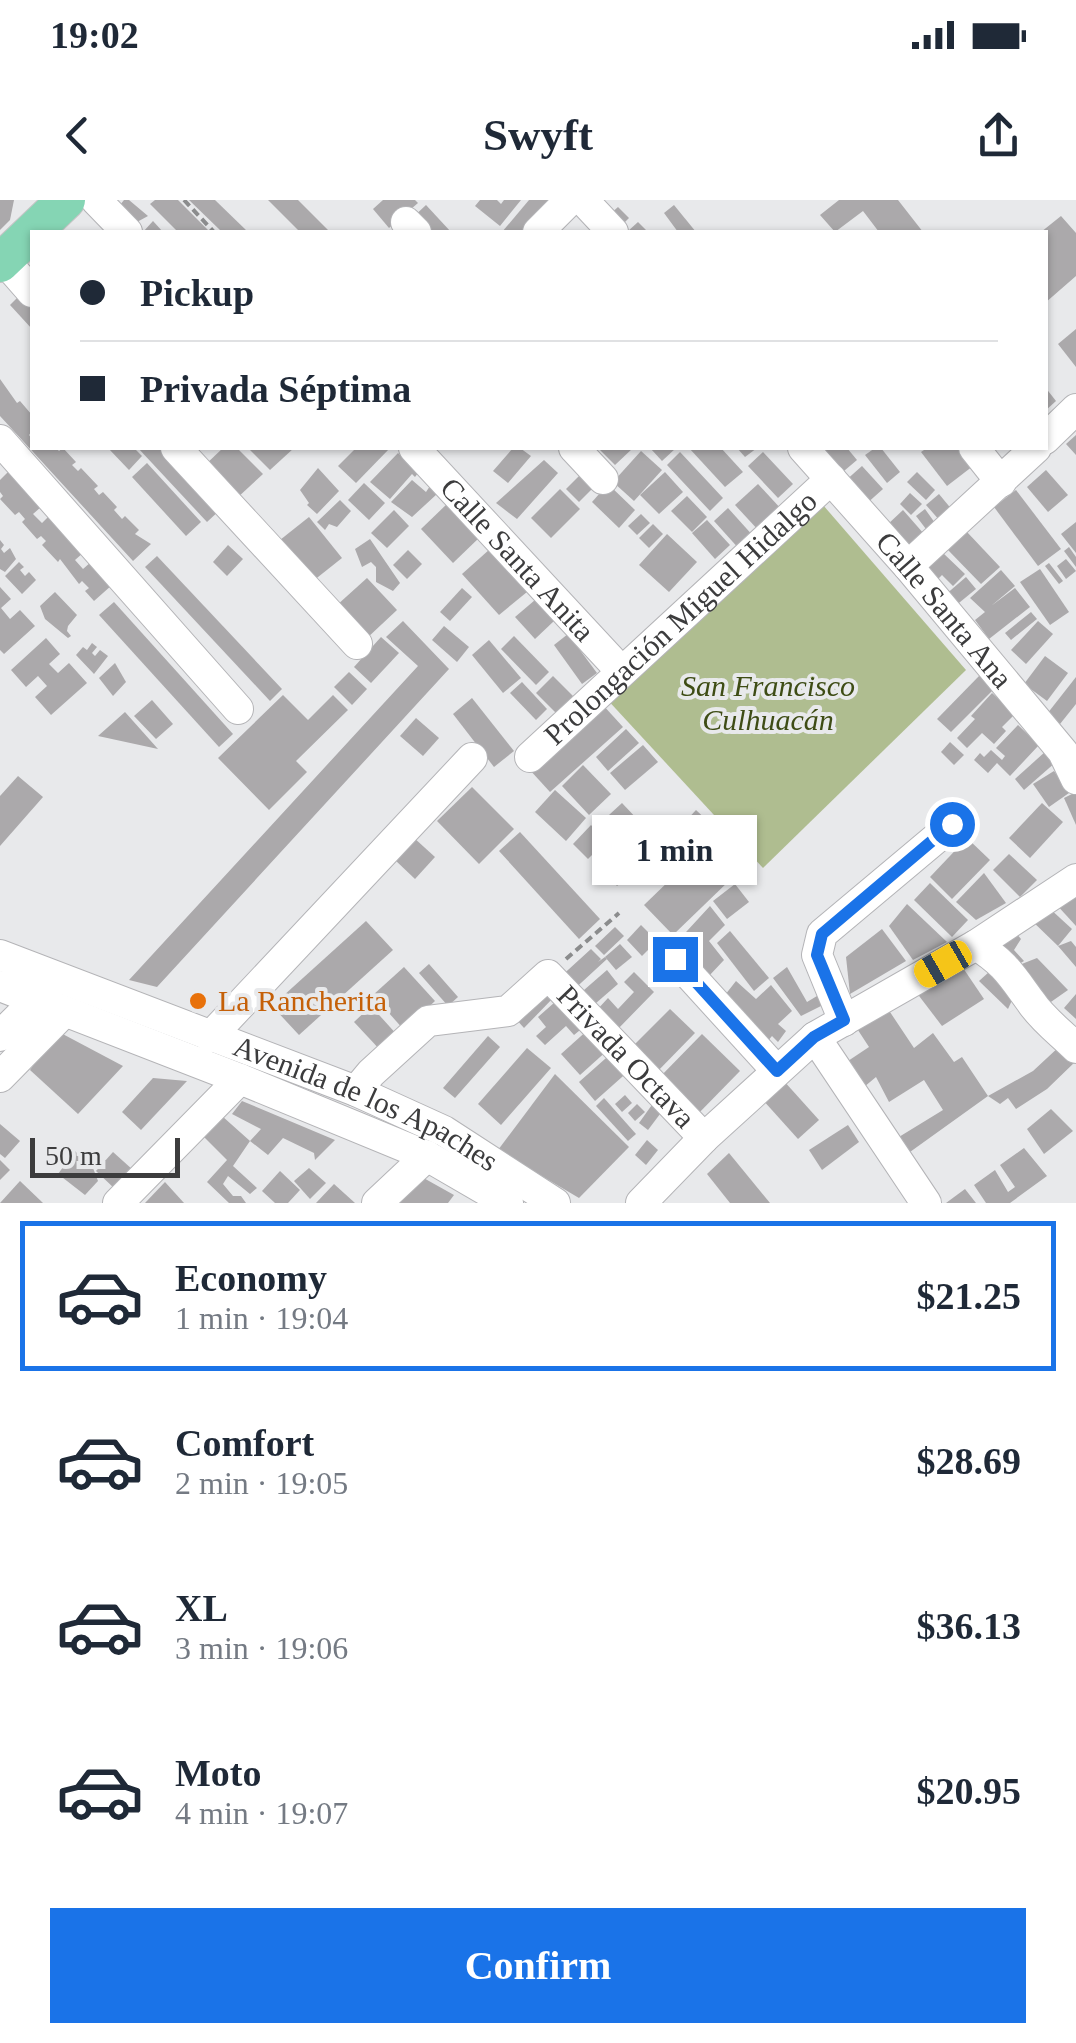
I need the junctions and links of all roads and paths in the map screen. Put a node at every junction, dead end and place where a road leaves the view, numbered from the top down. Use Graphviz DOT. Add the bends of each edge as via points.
graph roads {
  1 [pos="66,200"];
  2 [pos="96,200"];
  3 [pos="184,200"];
  4 [pos="570,200"];
  5 [pos="583,200"];
  6 [pos="35,230"];
  7 [pos="125,230"];
  8 [pos="212,230"];
  9 [pos="540,230"];
  10 [pos="611,230"];
  11 [pos="30,235"];
  12 [pos="2,262"];
  13 [pos="30,290"];
  14 [pos="1076,410"];
  15 [pos="1048,436"];
  16 [pos="0,440"];
  17 [pos="178,450"];
  18 [pos="416,450"];
  19 [pos="576,450"];
  20 [pos="805,450"];
  21 [pos="976,450"];
  22 [pos="1034,450"];
  23 [pos="603,479"];
  24 [pos="831,480"];
  25 [pos="1001,482"];
  26 [pos="908,566"];
  27 [pos="357,644"];
  28 [pos="621,671"];
  29 [pos="238,708"];
  30 [pos="530,757"];
  31 [pos="472,758"];
  32 [pos="1076,779"];
  33 [pos="952,824"];
  34 [pos="1076,880"];
  35 [pos="618,912"];
  36 [pos="976,945"];
  37 [pos="0,955"];
  38 [pos="675,959"];
  39 [pos="548,975"];
  40 [pos="0,986"];
  41 [pos="36,1000"];
  42 [pos="64,1012"];
  43 [pos="844,1020"];
  44 [pos="0,1036"];
  45 [pos="814,1037"];
  46 [pos="210,1038"];
  47 [pos="1076,1048"];
  48 [pos="777,1071"];
  49 [pos="0,1078"];
  50 [pos="240,1079"];
  51 [pos="356,1091"];
  52 [pos="704,1138"];
  53 [pos="427,1156"];
  54 [pos="118,1203"];
  55 [pos="378,1203"];
  56 [pos="508,1203"];
  57 [pos="556,1203"];
  58 [pos="642,1203"];
  59 [pos="926,1203"];
  1 -- 6 [label="main road"];
  2 -- 7 [label="street"];
  3 -- 8 [label="path"];
  4 -- 9 [label="street"];
  5 -- 10 [label="street"];
  11 -- 12 [label="main road"];
  12 -- 13 [label="street"];
  14 -- 15 [label="street"];
  16 -- 29 [label="street"];
  17 -- 27 [label="street"];
  18 -- 28 [label="street, Calle Santa Anita"];
  19 -- 23 [label="street"];
  20 -- 24 [label="street, Calle Santa Ana"];
  21 -- 25 [label="street"];
  22 -- 25 [label="street"];
  24 -- 26 [label="street, Calle Santa Ana"];
  24 -- 28 [label="street, Prolongación Miguel Hidalgo"];
  25 -- 26 [label="street"];
  26 -- 32 [label="street, Calle Santa Ana" via="1063,752"];
  28 -- 30 [label="street, Prolongación Miguel Hidalgo"];
  31 -- 46 [label="street"];
  33 -- 43 [label="street" via="822,934 817,955"];
  34 -- 36 [label="street"];
  35 -- 39 [label="path"];
  36 -- 43 [label="street"];
  36 -- 47 [label="street" via="1002,961"];
  37 -- 46 [label="street, Avenida de los Apaches"];
  38 -- 48 [label="street"];
  39 -- 51 [label="street" via="508,1010 428,1020"];
  39 -- 52 [label="street, Privada Octava"];
  40 -- 41 [label="street, Avenida de los Apaches"];
  41 -- 42 [label="street, Avenida de los Apaches"];
  41 -- 44 [label="street"];
  42 -- 49 [label="street"];
  42 -- 50 [label="street, Avenida de los Apaches"];
  43 -- 45 [label="street"];
  45 -- 48 [label="street"];
  45 -- 59 [label="street"];
  46 -- 51 [label="street, Avenida de los Apaches"];
  48 -- 52 [label="street"];
  50 -- 53 [label="street, Avenida de los Apaches"];
  50 -- 54 [label="street"];
  51 -- 57 [label="street, Avenida de los Apaches" via="444,1130"];
  52 -- 58 [label="street"];
  53 -- 55 [label="street"];
  53 -- 56 [label="street, Avenida de los Apaches"];
}
